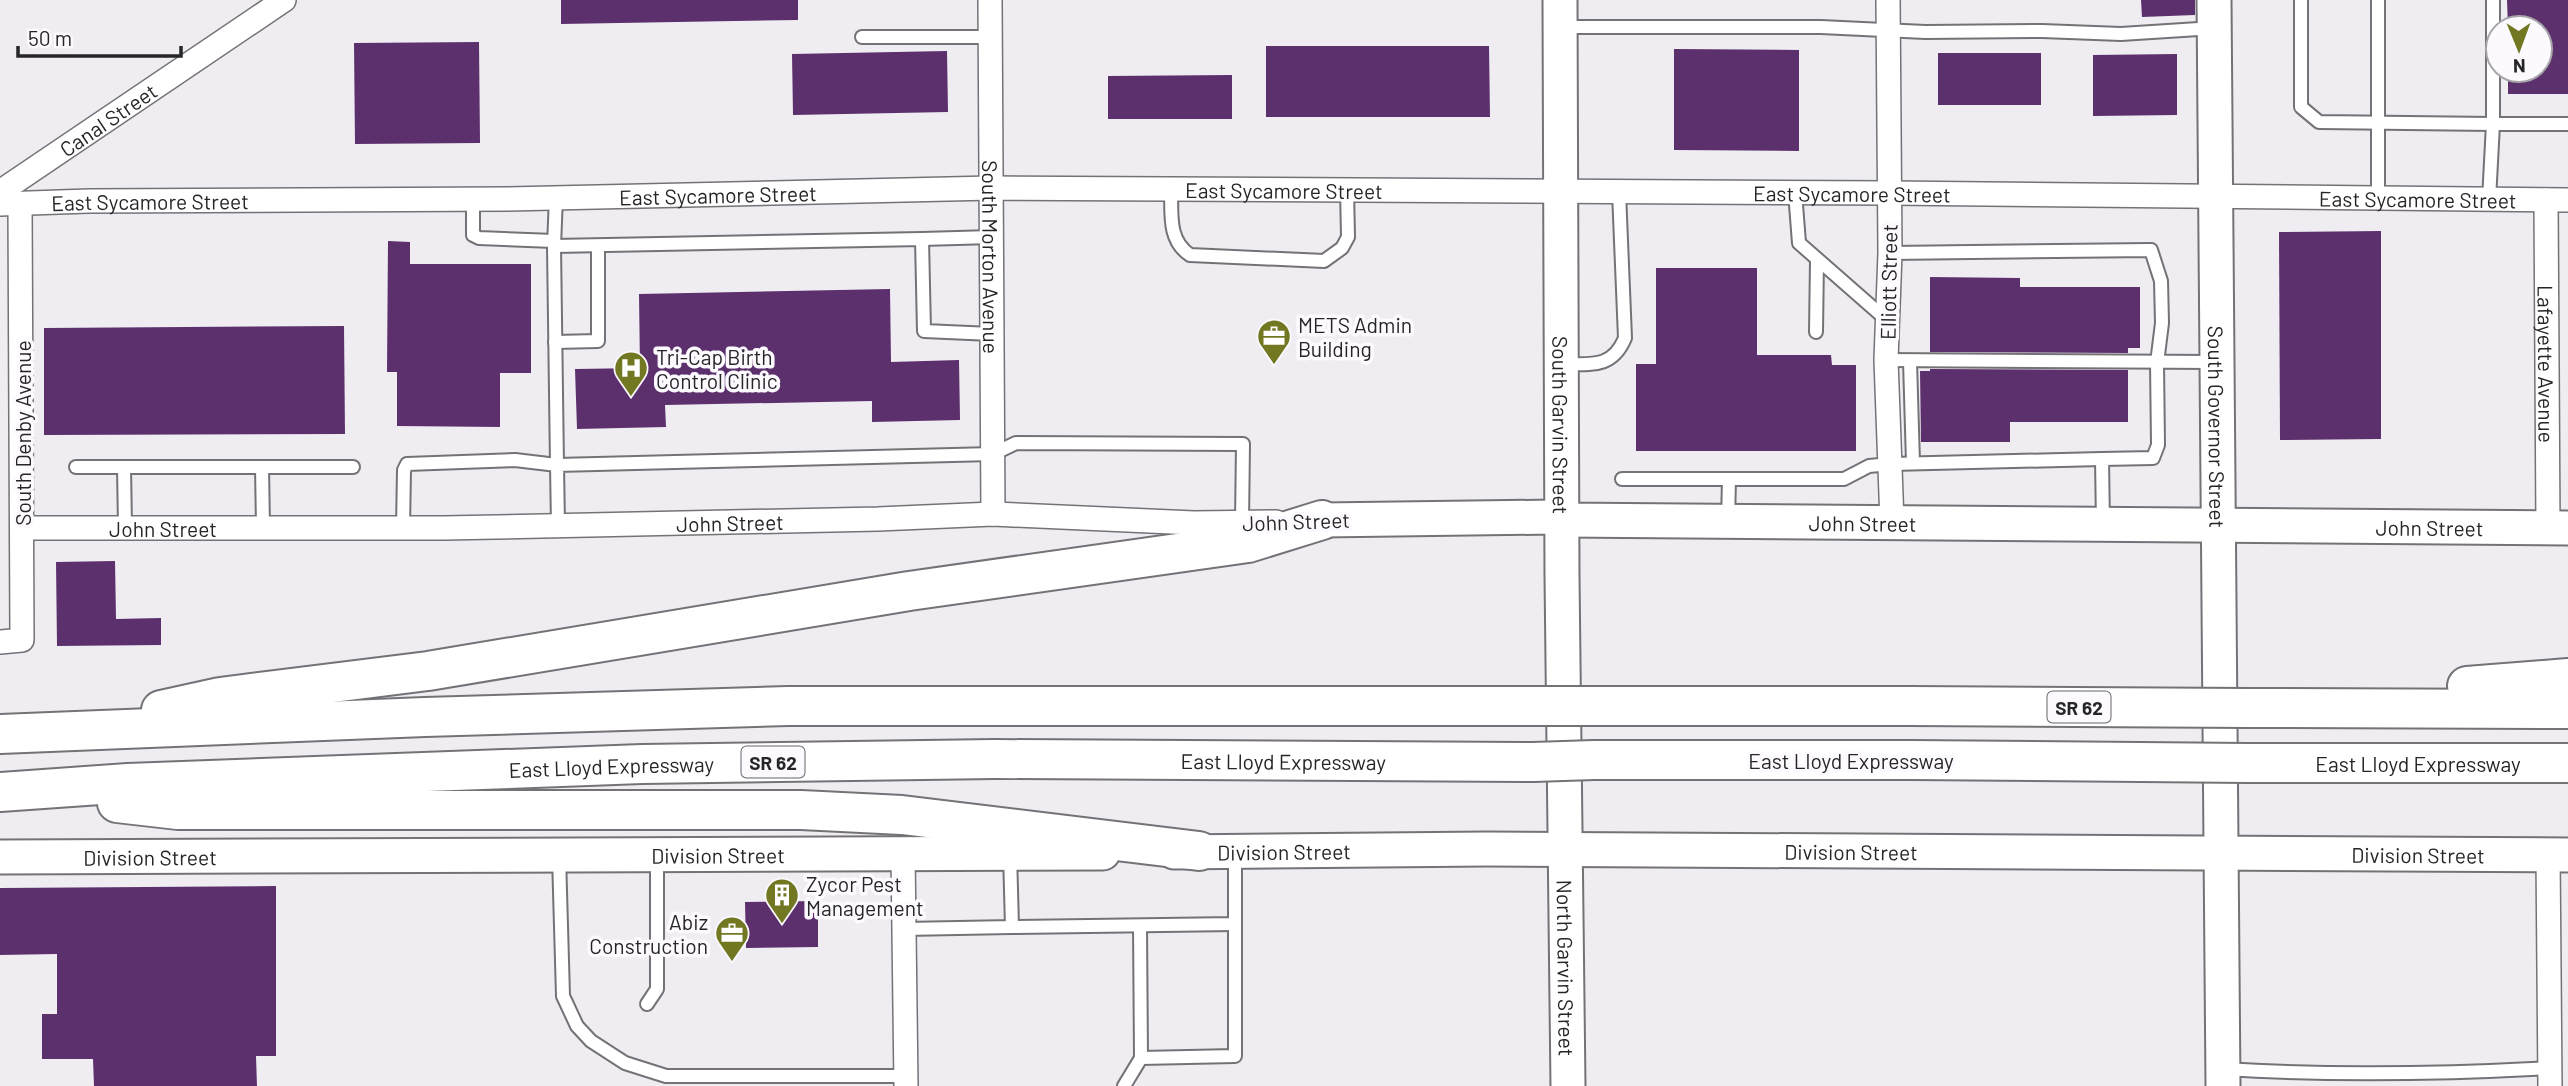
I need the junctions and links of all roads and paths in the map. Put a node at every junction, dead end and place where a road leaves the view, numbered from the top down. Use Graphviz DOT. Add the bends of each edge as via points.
graph roads {
  1 [pos="284,0"];
  2 [pos="990,0"];
  3 [pos="1888,0"];
  4 [pos="2301,0"];
  5 [pos="2378,0"];
  6 [pos="2493,0"];
  7 [pos="1560,13"];
  8 [pos="2214,14"];
  9 [pos="1888,28"];
  10 [pos="862,37"];
  11 [pos="990,37"];
  12 [pos="2378,124"];
  13 [pos="2493,124"];
  14 [pos="2568,124"];
  15 [pos="992,188"];
  16 [pos="1171,188"];
  17 [pos="1347,189"];
  18 [pos="1562,191"];
  19 [pos="0,192"];
  20 [pos="1619,192"];
  21 [pos="1795,192"];
  22 [pos="1890,193"];
  23 [pos="556,197"];
  24 [pos="2216,197"];
  25 [pos="473,199"];
  26 [pos="2378,199"];
  27 [pos="2489,200"];
  28 [pos="2557,200"];
  29 [pos="10,204"];
  30 [pos="992,237"];
  31 [pos="922,239"];
  32 [pos="554,243"];
  33 [pos="598,246"];
  34 [pos="1890,253"];
  35 [pos="1817,260"];
  36 [pos="1888,321"];
  37 [pos="1816,332"];
  38 [pos="992,334"];
  39 [pos="555,342"];
  40 [pos="1886,360"];
  41 [pos="1909,360"];
  42 [pos="2217,362"];
  43 [pos="2157,363"];
  44 [pos="1562,365"];
  45 [pos="993,454"];
  46 [pos="2102,459"];
  47 [pos="1902,463"];
  48 [pos="557,465"];
  49 [pos="76,467"];
  50 [pos="124,467"];
  51 [pos="262,467"];
  52 [pos="353,467"];
  53 [pos="1622,479"];
  54 [pos="1729,479"];
  55 [pos="993,514"];
  56 [pos="1322,520"];
  57 [pos="1563,520"];
  58 [pos="1728,522"];
  59 [pos="1892,522"];
  60 [pos="1242,523"];
  61 [pos="2103,525"];
  62 [pos="558,526"];
  63 [pos="2218,526"];
  64 [pos="125,527"];
  65 [pos="263,527"];
  66 [pos="23,528"];
  67 [pos="403,528"];
  68 [pos="2558,528"];
  69 [pos="0,642"];
  70 [pos="2568,677"];
  71 [pos="2288,709"];
  72 [pos="2568,709"];
  73 [pos="50,733"];
  74 [pos="0,734"];
  75 [pos="2568,763"];
  76 [pos="7,791"];
  77 [pos="1217,851"];
  78 [pos="1566,851"];
  79 [pos="903,853"];
  80 [pos="1010,853"];
  81 [pos="2222,853"];
  82 [pos="657,854"];
  83 [pos="559,855"];
  84 [pos="2558,855"];
  85 [pos="0,857"];
  86 [pos="1236,924"];
  87 [pos="1140,926"];
  88 [pos="1012,928"];
  89 [pos="904,929"];
  90 [pos="648,1004"];
  91 [pos="1141,1058"];
  92 [pos="2480,1072"];
  93 [pos="2223,1077"];
  94 [pos="2550,1077"];
  95 [pos="2290,1080"];
  96 [pos="906,1081"];
  97 [pos="1124,1086"];
  98 [pos="1568,1086"];
  99 [pos="2480,1086"];
  1 -- 19 [label="street, Canal Street"];
  2 -- 11 [label="street, South Morton Avenue"];
  3 -- 9 [label="street, Elliott Street"];
  4 -- 12 [label="lane" via="2301,107 2319,122"];
  5 -- 12 [label="lane"];
  6 -- 13 [label="lane"];
  7 -- 9 [label="lane"];
  7 -- 18 [label="main road, South Garvin Street"];
  8 -- 9 [label="lane" via="2121,34"];
  8 -- 24 [label="main road, South Governor Street"];
  9 -- 22 [label="street, Elliott Street"];
  10 -- 11 [label="lane"];
  11 -- 15 [label="street, South Morton Avenue"];
  12 -- 13 [label="lane"];
  12 -- 26 [label="lane"];
  13 -- 14 [label="lane"];
  13 -- 27 [label="lane"];
  15 -- 16 [label="street, East Sycamore Street"];
  15 -- 23 [label="street, East Sycamore Street"];
  15 -- 30 [label="street, South Morton Avenue"];
  16 -- 17 [label="street, East Sycamore Street"];
  16 -- 17 [label="lane" via="1173,233 1181,250 1190,255 1324,261 1342,248 1348,237"];
  17 -- 18 [label="street, East Sycamore Street"];
  18 -- 20 [label="street, East Sycamore Street"];
  18 -- 44 [label="main road, South Garvin Street"];
  20 -- 21 [label="street, East Sycamore Street"];
  20 -- 44 [label="lane" via="1625,338 1619,353 1602,364"];
  21 -- 22 [label="street, East Sycamore Street"];
  21 -- 35 [label="lane" via="1799,243"];
  22 -- 24 [label="street, East Sycamore Street"];
  22 -- 34 [label="street, Elliott Street"];
  23 -- 25 [label="street, East Sycamore Street"];
  23 -- 32 [label="lane"];
  24 -- 26 [label="street, East Sycamore Street"];
  24 -- 42 [label="main road, South Governor Street"];
  25 -- 29 [label="street, East Sycamore Street"];
  25 -- 32 [label="lane" via="473,235"];
  26 -- 27 [label="street, East Sycamore Street"];
  27 -- 28 [label="street, East Sycamore Street"];
  28 -- 68 [label="street, Lafayette Avenue"];
  29 -- 66 [label="street, South Denby Avenue"];
  30 -- 31 [label="lane"];
  30 -- 38 [label="street, South Morton Avenue"];
  31 -- 33 [label="lane"];
  31 -- 38 [label="lane" via="924,331"];
  32 -- 33 [label="lane"];
  32 -- 39 [label="lane"];
  33 -- 39 [label="lane" via="598,341"];
  34 -- 36 [label="street, Elliott Street"];
  34 -- 43 [label="lane" via="2151,250 2161,281"];
  35 -- 36 [label="lane"];
  35 -- 37 [label="lane"];
  36 -- 40 [label="street, Elliott Street"];
  38 -- 45 [label="street, South Morton Avenue"];
  39 -- 48 [label="lane"];
  40 -- 41 [label="lane"];
  40 -- 47 [label="street, Elliott Street"];
  41 -- 43 [label="lane"];
  41 -- 47 [label="lane"];
  42 -- 43 [label="lane"];
  42 -- 63 [label="main road, South Governor Street"];
  43 -- 46 [label="lane" via="2158,444 2153,458"];
  44 -- 57 [label="main road, South Garvin Street"];
  45 -- 48 [label="lane"];
  45 -- 55 [label="street, South Morton Avenue"];
  45 -- 60 [label="lane" via="1016,443 1243,444"];
  46 -- 47 [label="lane"];
  46 -- 61 [label="lane"];
  47 -- 54 [label="lane" via="1869,466 1844,479"];
  47 -- 59 [label="street, Elliott Street"];
  48 -- 62 [label="lane"];
  48 -- 67 [label="lane" via="515,460 407,464"];
  49 -- 50 [label="lane"];
  50 -- 51 [label="lane"];
  50 -- 64 [label="lane"];
  51 -- 52 [label="lane"];
  51 -- 65 [label="lane"];
  53 -- 54 [label="lane"];
  54 -- 58 [label="lane"];
  55 -- 60 [label="street, John Street"];
  55 -- 62 [label="street, John Street"];
  56 -- 57 [label="main road, John Street"];
  56 -- 60 [label="street, John Street"];
  56 -- 73 [label="highway" via="1248,543 909,591 428,671 220,697"];
  57 -- 58 [label="main road, John Street"];
  57 -- 78 [label="main road, South Garvin Street"];
  58 -- 59 [label="main road, John Street"];
  59 -- 61 [label="main road, John Street"];
  61 -- 63 [label="main road, John Street"];
  62 -- 67 [label="street, John Street"];
  63 -- 68 [label="main road, John Street"];
  63 -- 81 [label="main road, South Governor Street"];
  64 -- 65 [label="street, John Street"];
  64 -- 66 [label="street, John Street"];
  65 -- 67 [label="street, John Street"];
  66 -- 69 [label="street, South Denby Avenue" via="22,640"];
  70 -- 71 [label="highway" via="2382,694"];
  71 -- 72 [label="highway, SR 62"];
  71 -- 73 [label="highway, SR 62, bridge" via="788,706"];
  73 -- 74 [label="highway, SR 62"];
  75 -- 76 [label="highway, East Lloyd Expressway / SR 62, bridge" via="995,760 642,764"];
  76 -- 77 [label="highway" via="178,810 801,810 902,815"];
  77 -- 78 [label="main road, Division Street"];
  77 -- 80 [label="main road, Division Street"];
  77 -- 86 [label="lane"];
  78 -- 81 [label="main road, Division Street"];
  78 -- 98 [label="main road, North Garvin Street"];
  79 -- 80 [label="main road, Division Street"];
  79 -- 82 [label="main road, Division Street"];
  79 -- 89 [label="street"];
  80 -- 88 [label="lane"];
  81 -- 84 [label="main road, Division Street"];
  81 -- 93 [label="main road, South Governor Street"];
  82 -- 83 [label="main road, Division Street"];
  82 -- 90 [label="lane" via="657,989"];
  83 -- 85 [label="main road, Division Street"];
  83 -- 96 [label="lane" via="562,996 577,1026 591,1041 625,1063 666,1076"];
  84 -- 94 [label="street"];
  86 -- 87 [label="lane"];
  86 -- 91 [label="lane" via="1235,1056"];
  87 -- 88 [label="lane"];
  87 -- 91 [label="lane"];
  88 -- 89 [label="lane"];
  89 -- 96 [label="street"];
  91 -- 97 [label="lane"];
  92 -- 94 [label="lane"];
  92 -- 95 [label="lane"];
  92 -- 99 [label="lane"];
  93 -- 95 [label="lane"];
}
